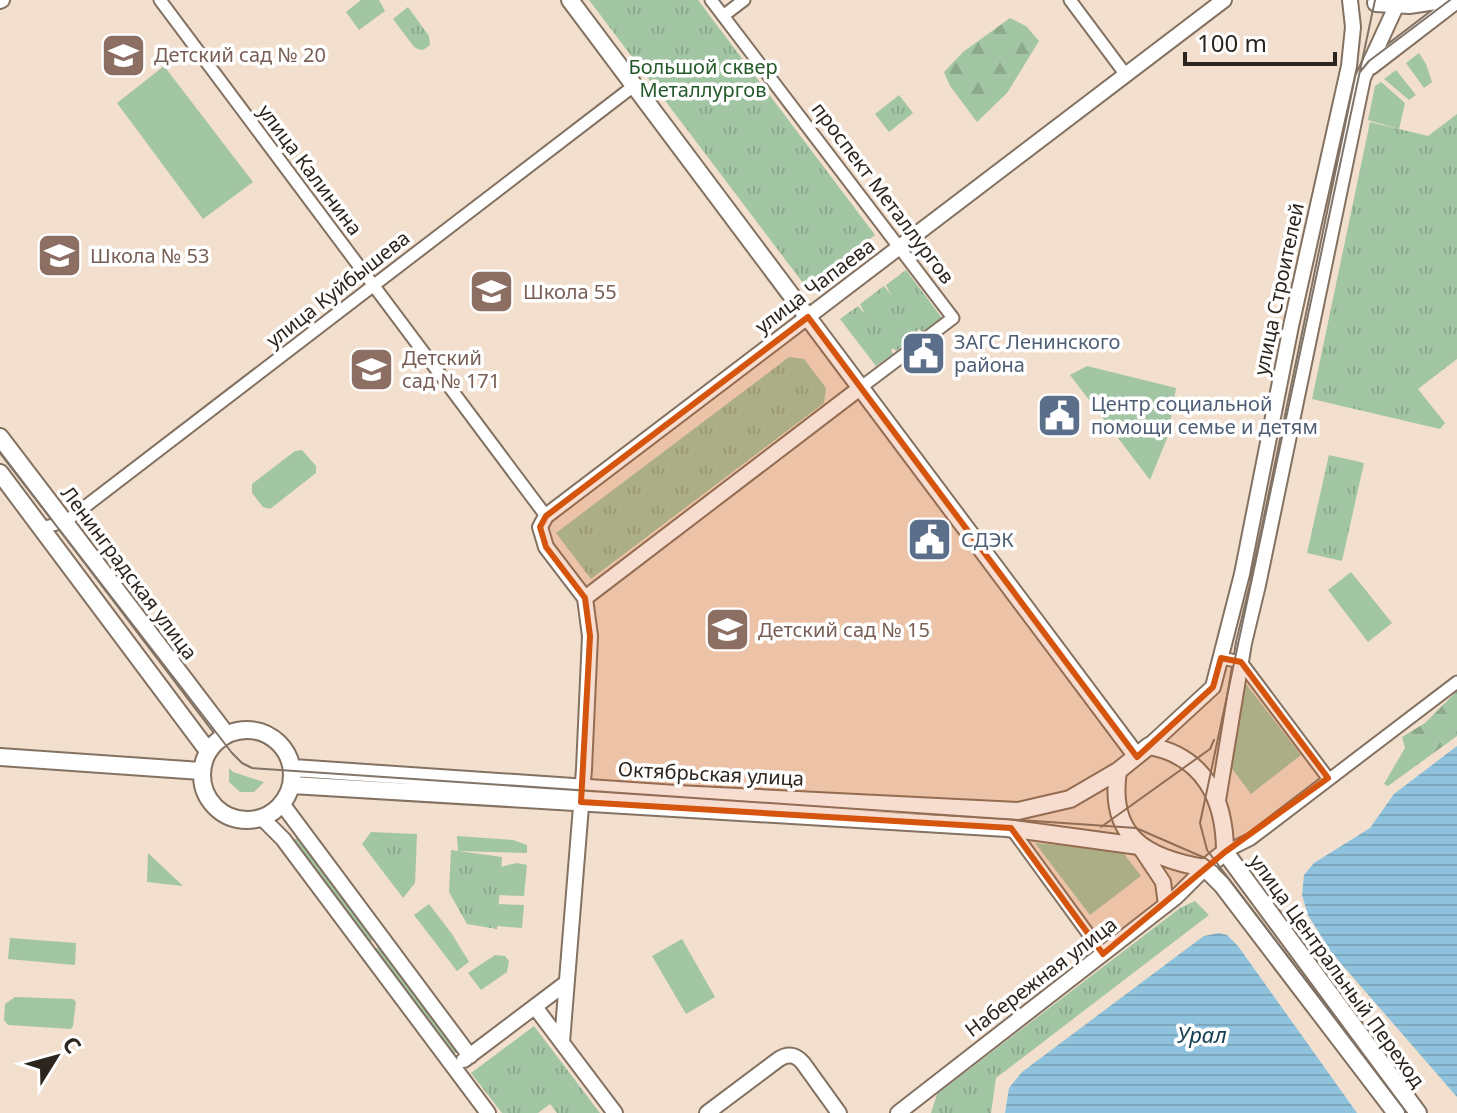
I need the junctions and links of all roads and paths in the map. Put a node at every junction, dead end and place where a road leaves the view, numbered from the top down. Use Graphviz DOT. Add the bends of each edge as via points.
graph roads {
  1 [pos="160,0"];
  2 [pos="570,0"];
  3 [pos="711,0"];
  4 [pos="744,0"];
  5 [pos="1070,0"];
  6 [pos="1224,0"];
  7 [pos="1442,0"];
  8 [pos="1457,1"];
  9 [pos="1372,2"];
  10 [pos="723,16"];
  11 [pos="1365,72"];
  12 [pos="1126,75"];
  13 [pos="635,85"];
  14 [pos="900,248"];
  15 [pos="372,285"];
  16 [pos="808,317"];
  17 [pos="860,388"];
  18 [pos="0,437"];
  19 [pos="0,473"];
  20 [pos="546,516"];
  21 [pos="65,522"];
  22 [pos="41,528"];
  23 [pos="56,547"];
  24 [pos="585,598"];
  25 [pos="1221,658"];
  26 [pos="1241,662"];
  27 [pos="1457,682"];
  28 [pos="226,734"];
  29 [pos="1142,750"];
  30 [pos="208,751"];
  31 [pos="0,757"];
  32 [pos="293,768"];
  33 [pos="201,771"];
  34 [pos="1118,771"];
  35 [pos="1328,778"];
  36 [pos="292,785"];
  37 [pos="582,794"];
  38 [pos="1218,800"];
  39 [pos="283,805"];
  40 [pos="262,818"];
  41 [pos="1011,828"];
  42 [pos="1139,846"];
  43 [pos="1225,852"];
  44 [pos="1205,868"];
  45 [pos="1166,905"];
  46 [pos="1103,954"];
  47 [pos="566,983"];
  48 [pos="535,1007"];
  49 [pos="562,1042"];
  50 [pos="470,1056"];
  51 [pos="454,1068"];
  52 [pos="488,1113"];
  53 [pos="615,1113"];
  54 [pos="707,1113"];
  55 [pos="839,1113"];
  56 [pos="898,1113"];
  57 [pos="1396,1113"];
  58 [pos="1418,1113"];
  1 -- 15 [label="street, улица Калинина"];
  2 -- 13 [label="main road"];
  3 -- 10 [label="street, проспект Металлургов"];
  4 -- 10 [label="street"];
  5 -- 12 [label="street"];
  6 -- 12 [label="street, улица Чапаева"];
  7 -- 9 [label="main road"];
  8 -- 11 [label="street"];
  9 -- 11 [label="street, улица Строителей"];
  9 -- 25 [label="street, улица Строителей" via="1353,27 1349,66"];
  10 -- 14 [label="street, проспект Металлургов"];
  11 -- 26 [label="street, улица Строителей"];
  12 -- 14 [label="street, улица Чапаева"];
  13 -- 15 [label="street, улица Куйбышева"];
  13 -- 16 [label="main road"];
  14 -- 16 [label="street, улица Чапаева"];
  14 -- 17 [label="street, проспект Металлургов" via="953,318"];
  15 -- 20 [label="street, улица Калинина"];
  15 -- 21 [label="street, улица Куйбышева"];
  16 -- 17 [label="main road"];
  16 -- 20 [label="street, улица Чапаева"];
  17 -- 24 [label="street"];
  17 -- 29 [label="main road"];
  18 -- 21 [label="main road, Ленинградская улица"];
  19 -- 22 [label="main road"];
  20 -- 24 [label="street" via="540,527 546,547"];
  21 -- 22 [label="street, улица Куйбышева"];
  21 -- 23 [label="street"];
  21 -- 28 [label="main road, Ленинградская улица"];
  22 -- 23 [label="main road"];
  23 -- 30 [label="main road"];
  24 -- 37 [label="street" via="590,636"];
  25 -- 26 [label="street"];
  25 -- 29 [label="street, улица Строителей" via="1213,687"];
  26 -- 35 [label="street"];
  26 -- 38 [label="street, улица Строителей"];
  27 -- 35 [label="street"];
  28 -- 30 [label="main road"];
  28 -- 32 [label="main road" via="249,729 269,735 285,749"];
  29 -- 34 [label="main road"];
  29 -- 38 [label="main road" via="1183,756"];
  30 -- 33 [label="main road"];
  31 -- 33 [label="main road"];
  32 -- 36 [label="main road"];
  32 -- 37 [label="main road, Октябрьская улица"];
  33 -- 40 [label="main road" via="206,797 225,816 243,822"];
  34 -- 37 [label="main road, Октябрьская улица" via="1070,799 1018,811"];
  34 -- 42 [label="main road" via="1118,813"];
  35 -- 43 [label="street" via="1251,839"];
  36 -- 37 [label="main road, Октябрьская улица"];
  36 -- 39 [label="main road"];
  37 -- 41 [label="main road, Октябрьская улица"];
  37 -- 47 [label="street"];
  38 -- 43 [label="main road"];
  39 -- 40 [label="main road"];
  39 -- 50 [label="street"];
  40 -- 51 [label="street"];
  41 -- 42 [label="main road, Октябрьская улица"];
  41 -- 46 [label="street"];
  42 -- 44 [label="main road" via="1174,863"];
  42 -- 45 [label="street" via="1163,882"];
  43 -- 44 [label="main road"];
  43 -- 58 [label="main road, улица Центральный Переход"];
  44 -- 45 [label="street, Набережная улица"];
  44 -- 57 [label="main road, улица Центральный Переход"];
  45 -- 46 [label="street, Набережная улица"];
  46 -- 56 [label="street, Набережная улица"];
  47 -- 48 [label="street"];
  47 -- 49 [label="street"];
  48 -- 49 [label="street"];
  48 -- 50 [label="street"];
  49 -- 53 [label="street"];
  50 -- 51 [label="street"];
  51 -- 52 [label="street"];
  54 -- 55 [label="street" via="789,1055 799,1058"];
}
